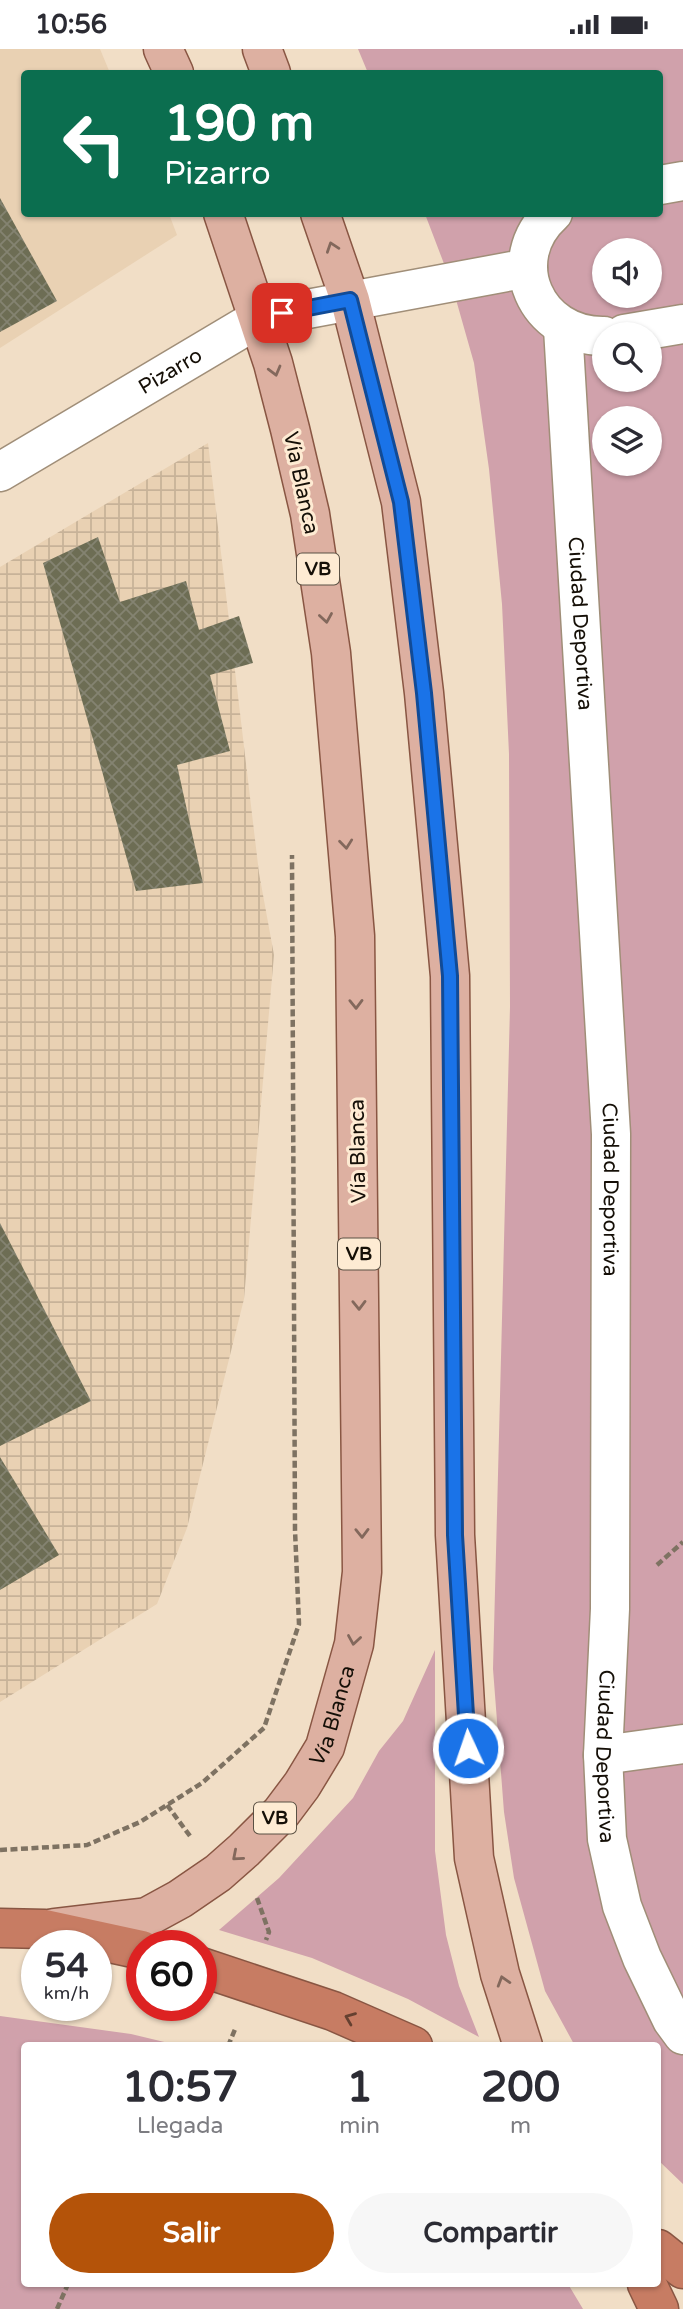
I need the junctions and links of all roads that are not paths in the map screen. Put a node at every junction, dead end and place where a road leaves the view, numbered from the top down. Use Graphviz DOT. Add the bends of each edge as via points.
graph roads {
  1 [pos="163,49"];
  2 [pos="262,49"];
  3 [pos="173,70"];
  4 [pos="270,70"];
  5 [pos="683,181"];
  6 [pos="663,184"];
  7 [pos="224,217"];
  8 [pos="321,217"];
  9 [pos="549,217"];
  10 [pos="528,268"];
  11 [pos="350,300"];
  12 [pos="259,318"];
  13 [pos="683,324"];
  14 [pos="563,328"];
  15 [pos="662,328"];
  16 [pos="592,337"];
  17 [pos="0,472"];
  18 [pos="683,1744"];
  19 [pos="603,1755"];
  20 [pos="0,1928"];
  21 [pos="45,1929"];
  22 [pos="126,1947"];
  23 [pos="217,1972"];
  24 [pos="683,2035"];
  25 [pos="404,2042"];
  26 [pos="522,2042"];
  27 [pos="661,2251"];
  28 [pos="683,2269"];
  29 [pos="648,2287"];
  30 [pos="659,2309"];
  1 -- 3 [label="main road"];
  2 -- 4 [label="main road"];
  5 -- 6 [label="street"];
  7 -- 12 [label="main road, Vía Blanca / VB"];
  11 -- 8 [label="main road, one-way"];
  9 -- 10 [label="street" via="531,245"];
  10 -- 11 [label="street, Pizarro"];
  10 -- 14 [label="street" via="532,292 545,313"];
  11 -- 12 [label="street, Pizarro"];
  26 -- 11 [label="main road, one-way" via="500,1974 474,1858 455,1535 450,976 424,693 401,502"];
  12 -- 17 [label="street, Pizarro"];
  12 -- 21 [label="main road, Vía Blanca / VB, one-way" via="310,514 331,653 355,936 362,1572 354,1644 325,1747 281,1813 244,1850 189,1893 147,1917"];
  13 -- 15 [label="street"];
  14 -- 16 [label="street"];
  14 -- 19 [label="street, Ciudad Deportiva" via="611,1134 610,1609"];
  18 -- 19 [label="street"];
  19 -- 24 [label="street, Ciudad Deportiva" via="607,1839 622,1906 642,1958"];
  20 -- 21 [label="highway"];
  21 -- 22 [label="highway"];
  25 -- 23 [label="highway, one-way" via="332,2011"];
  27 -- 28 [label="highway"];
  29 -- 30 [label="highway"];
}
